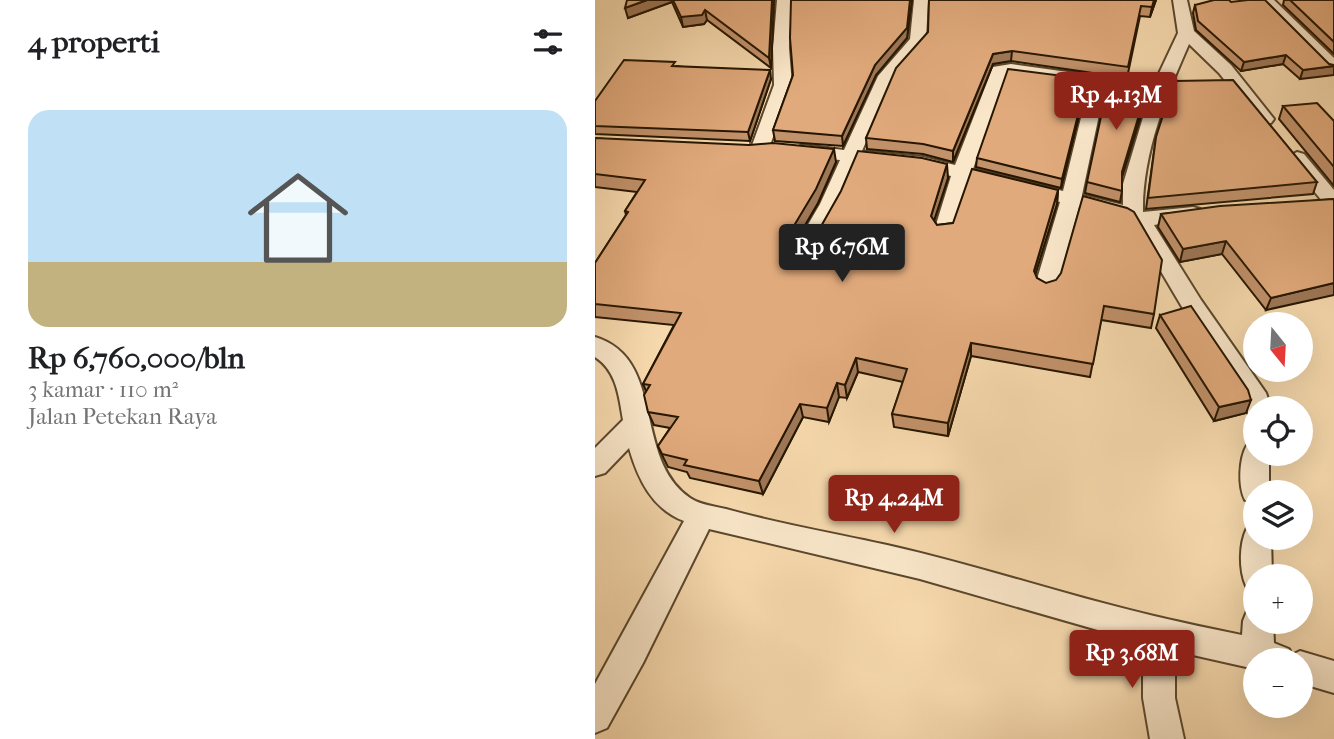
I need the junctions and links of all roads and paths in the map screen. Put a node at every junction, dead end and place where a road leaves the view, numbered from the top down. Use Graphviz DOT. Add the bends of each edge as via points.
graph roads {
  1 [pos="784,0"];
  2 [pos="921,0"];
  3 [pos="1180,0"];
  4 [pos="1265,0"];
  5 [pos="1186,33"];
  6 [pos="1334,67"];
  7 [pos="1098,81"];
  8 [pos="1160,90"];
  9 [pos="851,156"];
  10 [pos="962,174"];
  11 [pos="1071,198"];
  12 [pos="1333,202"];
  13 [pos="1307,203"];
  14 [pos="1216,210"];
  15 [pos="1137,217"];
  16 [pos="944,231"];
  17 [pos="796,264"];
  18 [pos="1047,286"];
  19 [pos="595,346"];
  20 [pos="1254,396"];
  21 [pos="636,424"];
  22 [pos="595,465"];
  23 [pos="702,515"];
  24 [pos="1159,632"];
  25 [pos="1243,651"];
  26 [pos="1313,671"];
  27 [pos="1334,677"];
  28 [pos="595,716"];
  29 [pos="1167,739"];
  1 -- 9 [label="street" via="783,85 766,148"];
  2 -- 9 [label="street" via="918,40 886,76"];
  3 -- 5 [label="street"];
  4 -- 6 [label="street"];
  5 -- 8 [label="street"];
  5 -- 12 [label="street" via="1225,69"];
  7 -- 8 [label="street"];
  7 -- 10 [label="street" via="999,71"];
  7 -- 11 [label="street"];
  8 -- 15 [label="street" via="1133,184"];
  9 -- 10 [label="street" via="923,163"];
  9 -- 17 [label="street"];
  10 -- 11 [label="street"];
  10 -- 16 [label="street"];
  11 -- 15 [label="street"];
  11 -- 18 [label="street"];
  12 -- 13 [label="street"];
  14 -- 15 [label="street"];
  15 -- 20 [label="street"];
  19 -- 21 [label="street" via="622,369"];
  21 -- 22 [label="street"];
  21 -- 23 [label="street" via="647,470 663,494"];
  23 -- 24 [label="street" via="895,560"];
  23 -- 28 [label="street"];
  24 -- 25 [label="street"];
  24 -- 29 [label="street" via="1159,698"];
  26 -- 27 [label="street"];
}
